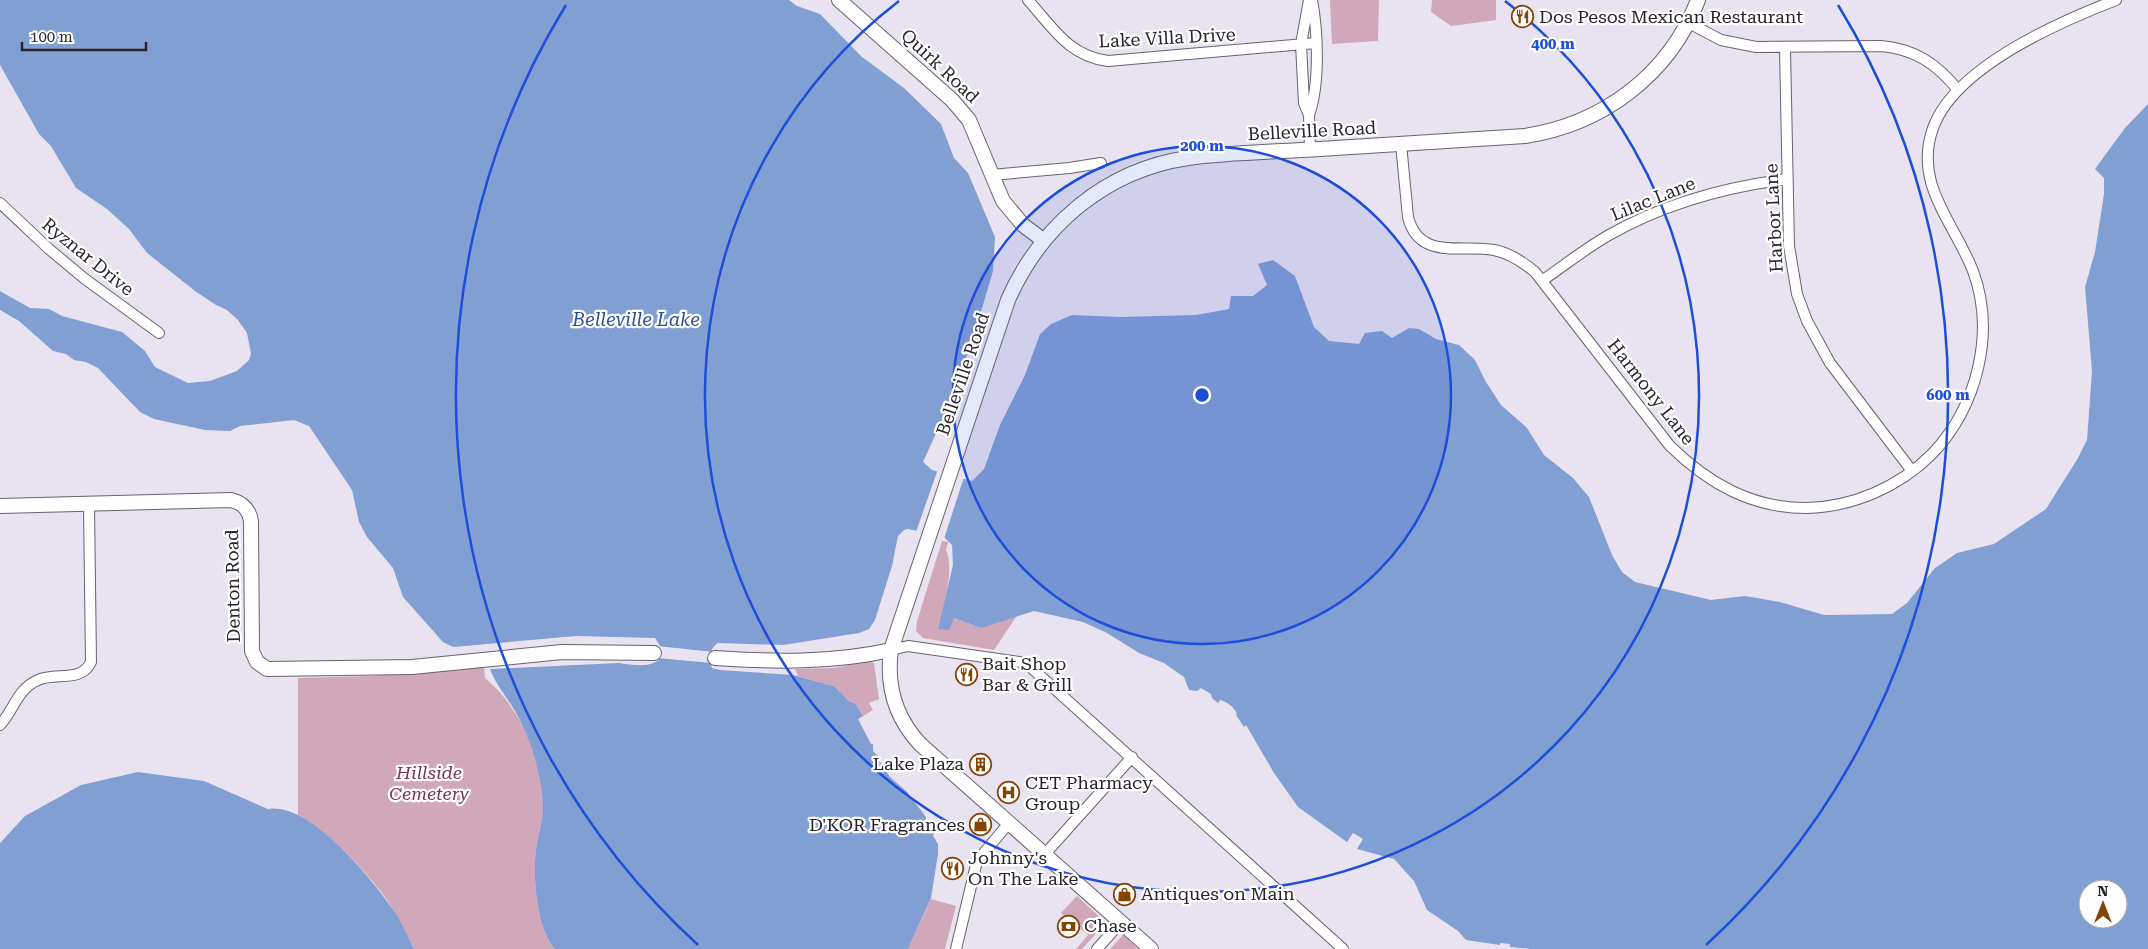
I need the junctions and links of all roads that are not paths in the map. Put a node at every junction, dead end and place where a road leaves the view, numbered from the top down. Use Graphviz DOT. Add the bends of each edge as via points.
graph roads {
  1 [pos="839,0"];
  2 [pos="1028,0"];
  3 [pos="1310,0"];
  4 [pos="1698,0"];
  5 [pos="2116,0"];
  6 [pos="1687,22"];
  7 [pos="1316,43"];
  8 [pos="1301,44"];
  9 [pos="1785,48"];
  10 [pos="1958,90"];
  11 [pos="1309,115"];
  12 [pos="1401,144"];
  13 [pos="1310,150"];
  14 [pos="1101,163"];
  15 [pos="992,175"];
  16 [pos="1788,179"];
  17 [pos="0,203"];
  18 [pos="1043,240"];
  19 [pos="1543,280"];
  20 [pos="159,333"];
  21 [pos="1912,471"];
  22 [pos="88,505"];
  23 [pos="0,506"];
  24 [pos="891,650"];
  25 [pos="654,653"];
  26 [pos="715,658"];
  27 [pos="0,725"];
  28 [pos="1132,757"];
  29 [pos="1009,822"];
  30 [pos="1045,854"];
  31 [pos="1122,922"];
  32 [pos="956,949"];
  33 [pos="1097,949"];
  34 [pos="1151,949"];
  35 [pos="1343,949"];
  1 -- 15 [label="main road, Quirk Road" via="952,100 969,120"];
  2 -- 8 [label="street, Lake Villa Drive" via="1065,41 1092,59 1112,61"];
  3 -- 7 [label="street"];
  3 -- 8 [label="street"];
  4 -- 6 [label="main road, Belleville Road"];
  5 -- 10 [label="street, Harmony Lane" via="2026,40"];
  6 -- 9 [label="street" via="1711,36 1732,43 1756,48"];
  6 -- 12 [label="main road, Belleville Road" via="1668,54 1644,81 1615,103 1582,120 1525,136"];
  7 -- 8 [label="street, Lake Villa Drive"];
  7 -- 11 [label="street" via="1314,100"];
  8 -- 11 [label="street" via="1304,102"];
  9 -- 10 [label="street" via="1881,46 1899,49 1932,63"];
  9 -- 16 [label="street, Harbor Lane"];
  10 -- 21 [label="street, Harmony Lane" via="1934,126 1928,147 1928,168 1935,198 1975,278 1982,311 1981,349 1973,387 1960,417 1938,447"];
  11 -- 13 [label="street"];
  12 -- 13 [label="main road, Belleville Road"];
  12 -- 19 [label="street, Harmony Lane" via="1408,217 1419,238 1443,248 1504,253 1525,264"];
  13 -- 18 [label="main road, Belleville Road" via="1188,158 1146,169 1087,199"];
  14 -- 15 [label="street"];
  15 -- 18 [label="main road, Quirk Road" via="1012,214"];
  16 -- 19 [label="street, Lilac Lane" via="1723,190 1657,212 1608,236"];
  16 -- 21 [label="street, Harbor Lane" via="1791,262 1797,294 1807,321 1830,363"];
  17 -- 20 [label="street, Ryznar Drive" via="85,279"];
  18 -- 24 [label="main road, Belleville Road" via="1022,270 1008,300"];
  19 -- 21 [label="street, Harmony Lane" via="1670,446 1696,470 1724,488 1770,504 1819,507 1871,495"];
  22 -- 23 [label="main road, Denton Road"];
  22 -- 25 [label="main road, Denton Road" via="231,500 245,507 251,521 252,651 257,662 267,669 412,667 562,652"];
  22 -- 27 [label="street" via="92,657 88,668 78,675 47,677 31,683 19,695"];
  24 -- 26 [label="main road" via="822,661"];
  24 -- 28 [label="street" via="908,646 1026,663"];
  24 -- 29 [label="main road, Belleville Road" via="890,689 898,712 913,737"];
  28 -- 30 [label="street"];
  28 -- 35 [label="street"];
  29 -- 30 [label="main road, Belleville Road"];
  29 -- 32 [label="street" via="978,858"];
  30 -- 31 [label="main road, Belleville Road"];
  31 -- 33 [label="street"];
  31 -- 34 [label="main road, Belleville Road"];
}
